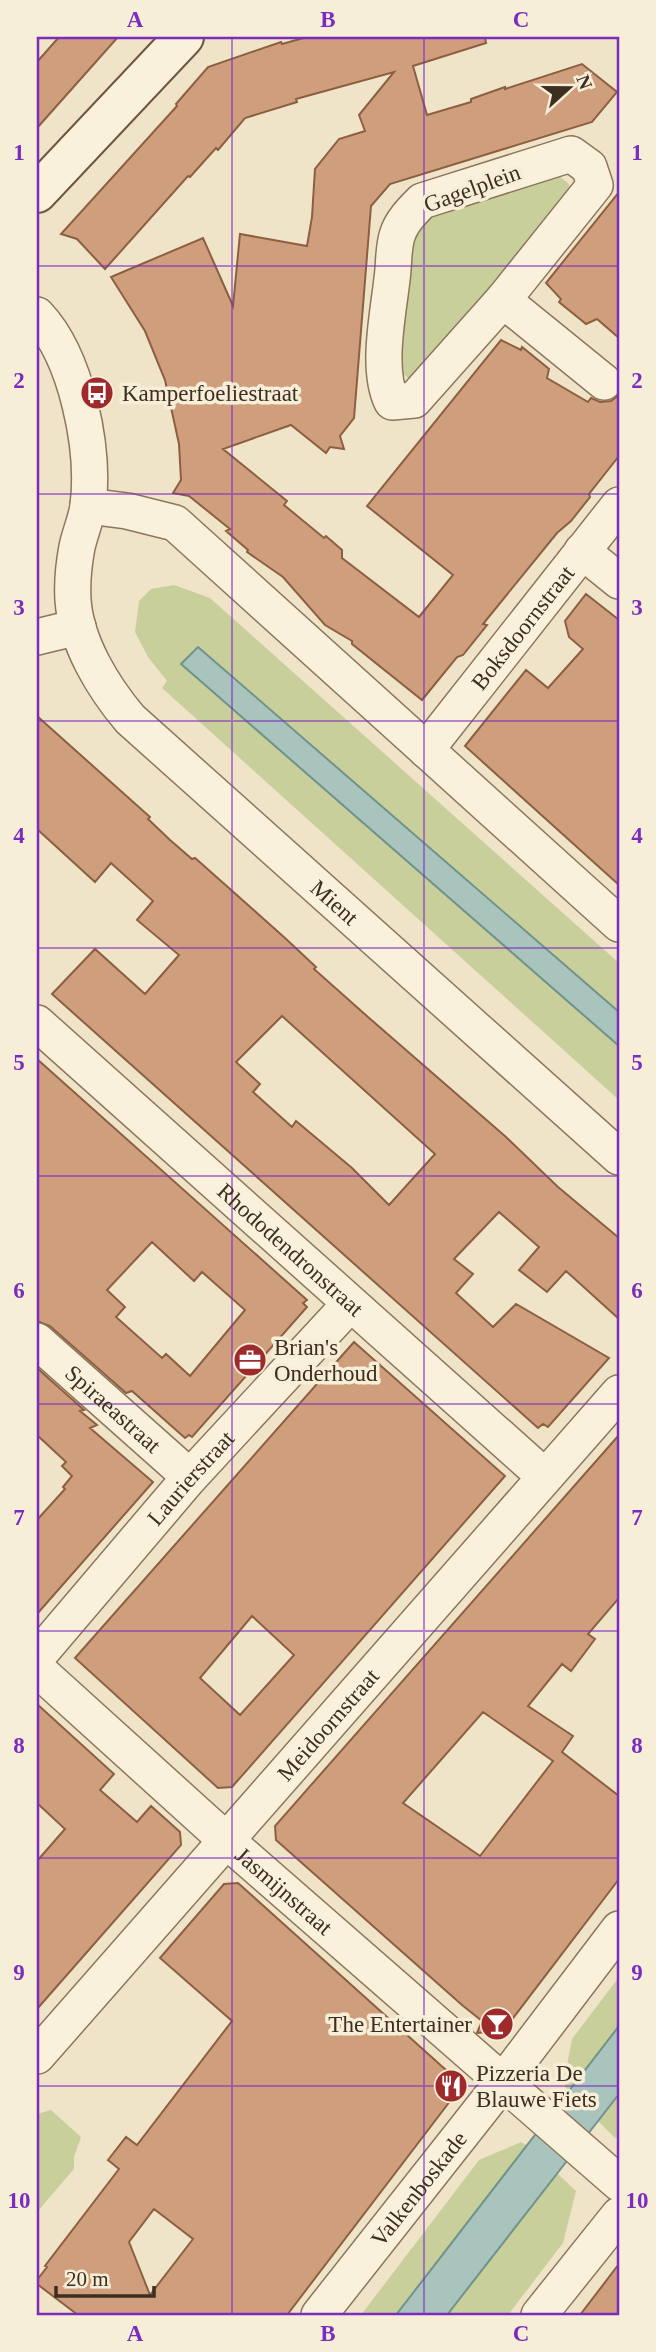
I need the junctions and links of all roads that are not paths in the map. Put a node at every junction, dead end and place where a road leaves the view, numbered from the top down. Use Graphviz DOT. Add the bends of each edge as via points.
graph roads {
  1 [pos="184,37"];
  2 [pos="37,194"];
  3 [pos="503,300"];
  4 [pos="37,315"];
  5 [pos="604,382"];
  6 [pos="619,505"];
  7 [pos="88,506"];
  8 [pos="582,551"];
  9 [pos="619,581"];
  10 [pos="78,627"];
  11 [pos="37,637"];
  12 [pos="426,750"];
  13 [pos="619,924"];
  14 [pos="37,1023"];
  15 [pos="619,1157"];
  16 [pos="350,1304"];
  17 [pos="37,1341"];
  18 [pos="619,1392"];
  19 [pos="544,1476"];
  20 [pos="190,1477"];
  21 [pos="37,1657"];
  22 [pos="37,1669"];
  23 [pos="227,1841"];
  24 [pos="619,1929"];
  25 [pos="37,2056"];
  26 [pos="502,2083"];
  27 [pos="619,2183"];
  28 [pos="619,2215"];
  29 [pos="319,2315"];
  30 [pos="539,2315"];
  1 -- 2 [label="street"];
  3 -- 3 [label="street, Gagelplein" via="595,184 589,167 571,153 422,201 409,214 397,236 387,327 384,374 391,402 414,400"];
  3 -- 5 [label="street"];
  4 -- 7 [label="street, Mient" via="64,355 78,397 87,444"];
  6 -- 8 [label="street, Boksdoornstraat"];
  7 -- 10 [label="street, Mient" via="77,547 73,599"];
  7 -- 12 [label="street" via="175,523"];
  8 -- 9 [label="street"];
  8 -- 12 [label="street, Boksdoornstraat"];
  10 -- 11 [label="street"];
  10 -- 15 [label="street, Mient" via="100,675 130,719"];
  12 -- 13 [label="street"];
  14 -- 16 [label="street, Rhododendronstraat"];
  16 -- 19 [label="street, Rhododendronstraat"];
  16 -- 20 [label="street, Laurierstraat"];
  17 -- 20 [label="street, Spiraeastraat"];
  18 -- 19 [label="street, Meidoornstraat"];
  19 -- 23 [label="street, Meidoornstraat"];
  20 -- 21 [label="street, Laurierstraat"];
  22 -- 23 [label="street, Jasmijnstraat"];
  23 -- 25 [label="street, Meidoornstraat"];
  23 -- 26 [label="street, Jasmijnstraat"];
  24 -- 26 [label="street, Valkenboskade"];
  26 -- 27 [label="street, Jasmijnstraat"];
  26 -- 29 [label="street, Valkenboskade"];
  28 -- 30 [label="street"];
}
